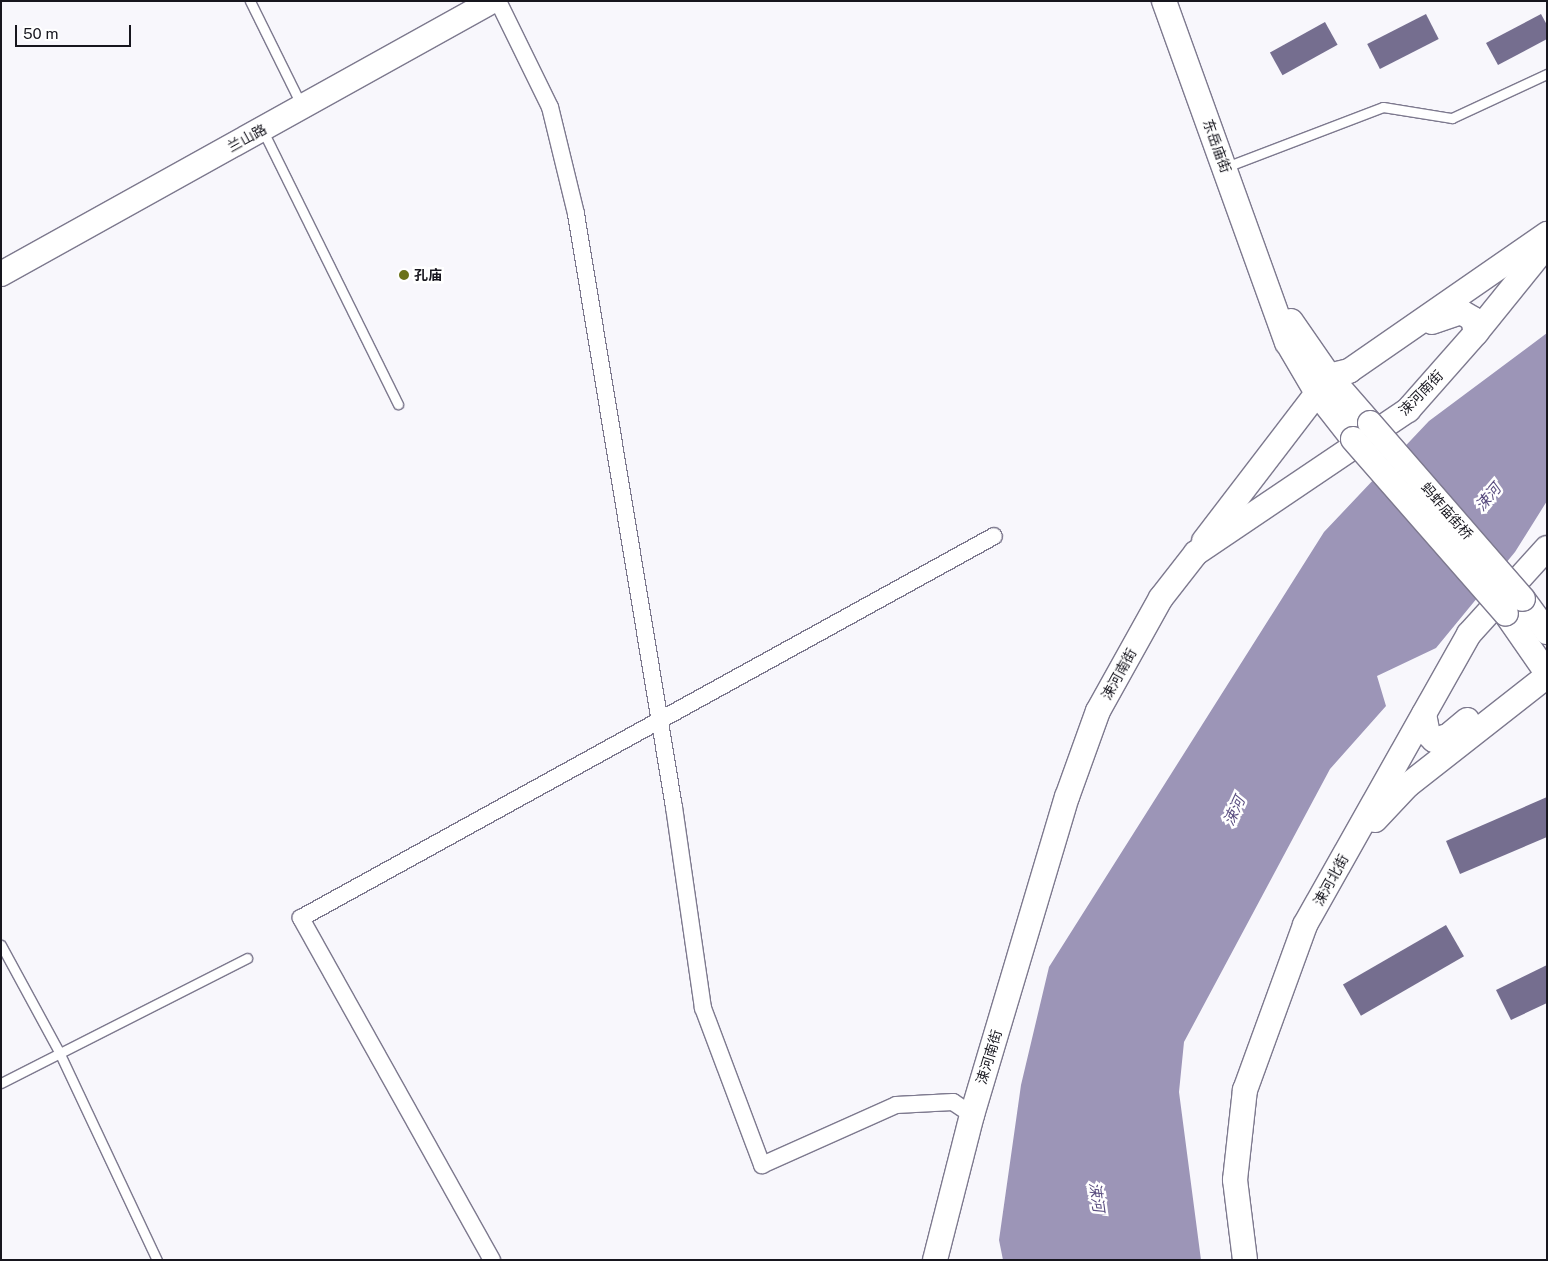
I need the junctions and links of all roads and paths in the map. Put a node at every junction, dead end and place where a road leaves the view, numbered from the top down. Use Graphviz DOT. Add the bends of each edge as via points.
graph roads {
  1 [pos="250,1"];
  2 [pos="492,1"];
  3 [pos="498,1"];
  4 [pos="1164,1"];
  5 [pos="1547,74"];
  6 [pos="302,107"];
  7 [pos="262,129"];
  8 [pos="1225,167"];
  9 [pos="1547,234"];
  10 [pos="1547,245"];
  11 [pos="1,274"];
  12 [pos="1476,333"];
  13 [pos="1329,391"];
  14 [pos="398,404"];
  15 [pos="1370,423"];
  16 [pos="1277,501"];
  17 [pos="994,536"];
  18 [pos="1547,548"];
  19 [pos="1161,598"];
  20 [pos="1547,632"];
  21 [pos="1544,671"];
  22 [pos="1424,714"];
  23 [pos="660,720"];
  24 [pos="1350,846"];
  25 [pos="1,945"];
  26 [pos="247,958"];
  27 [pos="59,1052"];
  28 [pos="1,1083"];
  29 [pos="972,1115"];
  30 [pos="157,1260"];
  31 [pos="492,1260"];
  32 [pos="935,1260"];
  33 [pos="1245,1260"];
  1 -- 6 [label="lane"];
  2 -- 6 [label="main road, 兰山路"];
  3 -- 23 [label="street" via="550,107 576,214"];
  4 -- 8 [label="main road, 东岳庙街"];
  5 -- 8 [label="lane" via="1452,118 1383,107"];
  6 -- 7 [label="main road, 兰山路"];
  7 -- 11 [label="main road, 兰山路"];
  7 -- 14 [label="lane"];
  8 -- 13 [label="main road, 东岳庙街" via="1287,342"];
  9 -- 13 [label="main road" via="1349,371"];
  10 -- 12 [label="main road, 涑河南街"];
  12 -- 13 [label="main road" via="1473,319 1461,312 1439,318"];
  12 -- 16 [label="main road, 涑河南街" via="1408,410"];
  13 -- 15 [label="main road, 东岳庙街"];
  13 -- 16 [label="main road" via="1316,413 1257,484 1262,495"];
  13 -- 19 [label="main road"];
  13 -- 21 [label="main road, 东岳庙街, bridge" via="1353,438 1506,614"];
  15 -- 20 [label="main road, 蚂蚱庙街桥, bridge" via="1523,599"];
  16 -- 19 [label="main road, 涑河南街" via="1196,553"];
  17 -- 23 [label="street"];
  18 -- 22 [label="main road, 涑河北街" via="1469,634"];
  19 -- 29 [label="main road, 涑河南街" via="1098,711 1066,797"];
  21 -- 22 [label="main road" via="1448,736 1434,740 1428,734"];
  21 -- 24 [label="main road" via="1408,785"];
  22 -- 24 [label="main road, 涑河北街"];
  23 -- 29 [label="street" via="703,1008 762,1165 896,1105 952,1102"];
  23 -- 31 [label="street" via="301,918"];
  24 -- 33 [label="main road, 涑河北街" via="1306,925 1245,1090 1236,1180"];
  25 -- 27 [label="lane"];
  26 -- 27 [label="lane"];
  27 -- 28 [label="lane"];
  27 -- 30 [label="lane"];
  29 -- 32 [label="main road, 涑河南街"];
}
